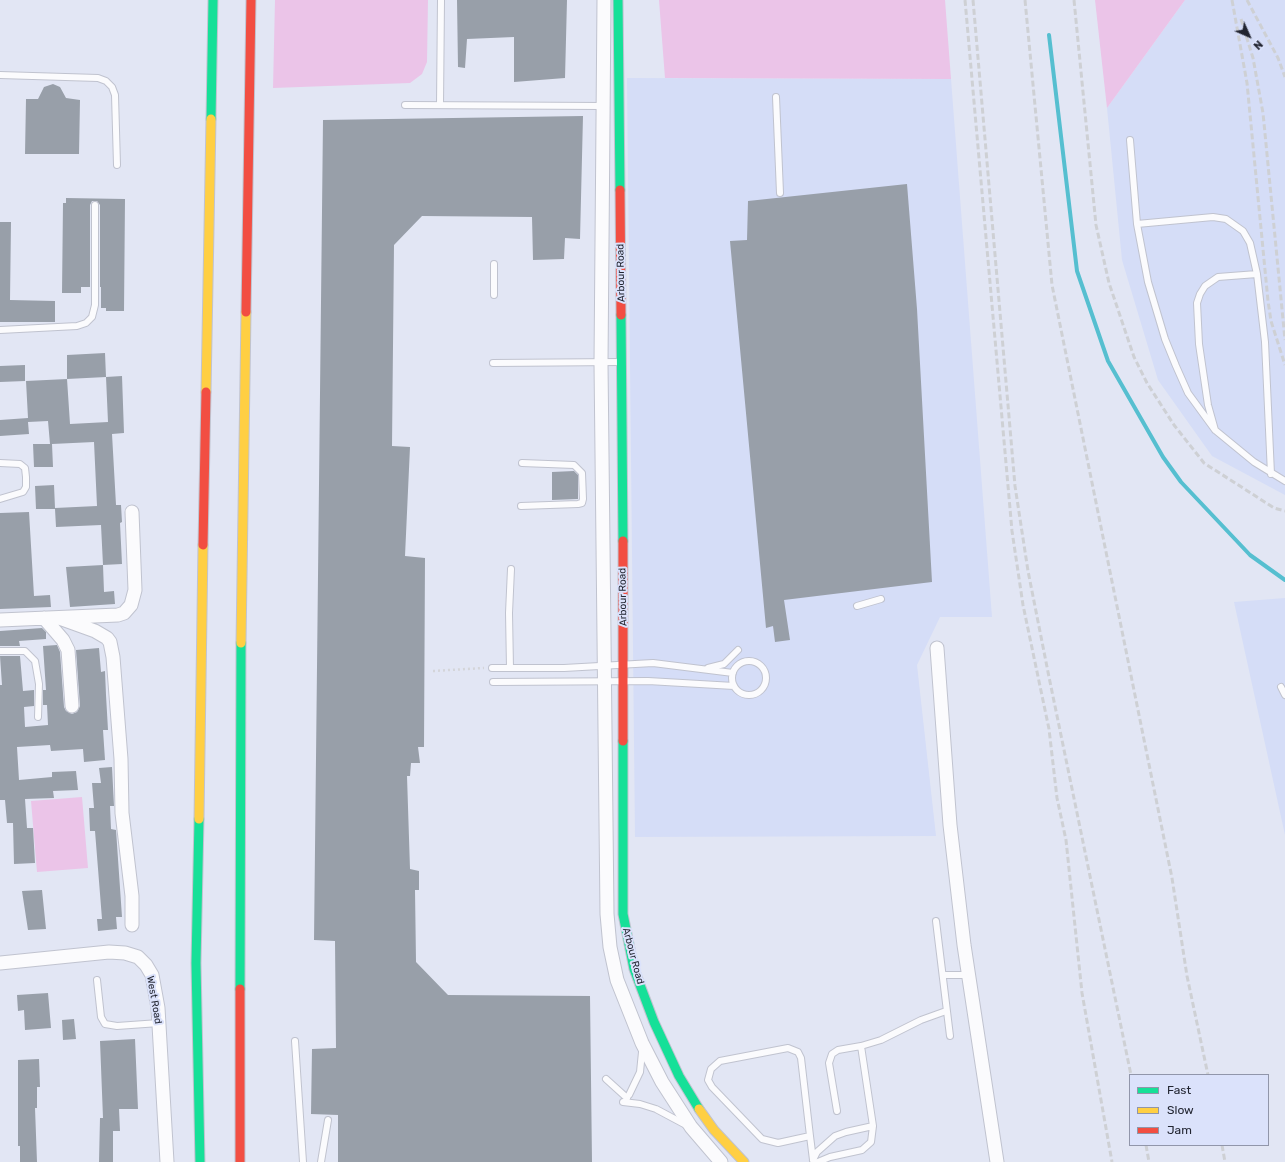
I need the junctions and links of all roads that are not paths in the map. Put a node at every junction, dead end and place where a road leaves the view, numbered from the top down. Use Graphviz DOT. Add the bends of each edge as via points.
graph roads {
  1 [pos="213,0"];
  2 [pos="251,0"];
  3 [pos="441,0"];
  4 [pos="604,0"];
  5 [pos="618,0"];
  6 [pos="0,75"];
  7 [pos="776,97"];
  8 [pos="405,105"];
  9 [pos="440,105"];
  10 [pos="603,106"];
  11 [pos="619,106"];
  12 [pos="1130,140"];
  13 [pos="117,165"];
  14 [pos="780,193"];
  15 [pos="95,205"];
  16 [pos="1137,224"];
  17 [pos="494,264"];
  18 [pos="1257,274"];
  19 [pos="494,295"];
  20 [pos="0,330"];
  21 [pos="622,362"];
  22 [pos="493,363"];
  23 [pos="601,363"];
  24 [pos="1215,430"];
  25 [pos="0,463"];
  26 [pos="522,463"];
  27 [pos="1271,474"];
  28 [pos="1285,481"];
  29 [pos="0,499"];
  30 [pos="521,506"];
  31 [pos="132,512"];
  32 [pos="511,569"];
  33 [pos="881,600"];
  34 [pos="857,606"];
  35 [pos="44,618"];
  36 [pos="59,618"];
  37 [pos="0,620"];
  38 [pos="937,648"];
  39 [pos="738,650"];
  40 [pos="0,651"];
  41 [pos="624,664"];
  42 [pos="604,665"];
  43 [pos="492,668"];
  44 [pos="510,668"];
  45 [pos="702,669"];
  46 [pos="733,673"];
  47 [pos="493,682"];
  48 [pos="604,682"];
  49 [pos="624,682"];
  50 [pos="734,686"];
  51 [pos="1281,687"];
  52 [pos="1285,695"];
  53 [pos="72,706"];
  54 [pos="38,717"];
  55 [pos="936,921"];
  56 [pos="132,925"];
  57 [pos="0,963"];
  58 [pos="968,975"];
  59 [pos="943,976"];
  60 [pos="97,980"];
  61 [pos="946,1011"];
  62 [pos="159,1023"];
  63 [pos="950,1036"];
  64 [pos="295,1041"];
  65 [pos="642,1043"];
  66 [pos="861,1046"];
  67 [pos="606,1079"];
  68 [pos="626,1098"];
  69 [pos="837,1111"];
  70 [pos="328,1120"];
  71 [pos="873,1126"];
  72 [pos="691,1127"];
  73 [pos="810,1136"];
  74 [pos="815,1161"];
  75 [pos="167,1162"];
  76 [pos="200,1162"];
  77 [pos="240,1162"];
  78 [pos="303,1162"];
  79 [pos="321,1162"];
  80 [pos="720,1162"];
  81 [pos="744,1162"];
  82 [pos="997,1162"];
  1 -- 76 [label="main road" via="196,963"];
  2 -- 77 [label="main road" via="241,638"];
  3 -- 9 [label="lane"];
  4 -- 10 [label="street, Arbour Road"];
  5 -- 11 [label="main road, Arbour Road"];
  6 -- 13 [label="lane" via="98,78 106,81 115,95"];
  7 -- 14 [label="lane"];
  8 -- 9 [label="lane"];
  9 -- 10 [label="lane"];
  10 -- 11 [label="lane"];
  10 -- 23 [label="street, Arbour Road"];
  11 -- 21 [label="main road, Arbour Road"];
  12 -- 16 [label="lane"];
  15 -- 20 [label="lane" via="96,285 92,317 86,323 76,326"];
  16 -- 18 [label="lane" via="1213,216 1226,219 1243,231 1250,243"];
  16 -- 24 [label="lane" via="1148,282 1165,339 1188,393"];
  17 -- 19 [label="lane"];
  18 -- 24 [label="lane" via="1218,277 1205,286 1197,303 1199,344 1208,405"];
  18 -- 27 [label="lane" via="1265,342"];
  21 -- 23 [label="lane"];
  21 -- 41 [label="main road, Arbour Road"];
  22 -- 23 [label="lane"];
  23 -- 42 [label="street, Arbour Road"];
  24 -- 27 [label="lane"];
  25 -- 29 [label="lane" via="20,464 25,468 26,477 23,492"];
  26 -- 30 [label="lane" via="578,467 582,473 583,499 582,503 578,504"];
  27 -- 28 [label="lane"];
  31 -- 36 [label="street" via="134,590 131,605 124,613 118,615"];
  32 -- 44 [label="lane"];
  33 -- 34 [label="lane"];
  35 -- 36 [label="street"];
  35 -- 37 [label="street"];
  35 -- 53 [label="street" via="68,650"];
  36 -- 56 [label="street" via="95,631 110,642 120,753 122,813 132,896"];
  38 -- 58 [label="street" via="950,825"];
  39 -- 45 [label="lane" via="724,664"];
  40 -- 54 [label="lane" via="25,651 35,661 39,684"];
  41 -- 42 [label="lane"];
  41 -- 45 [label="lane" via="653,663"];
  41 -- 49 [label="main road, Arbour Road"];
  42 -- 44 [label="lane"];
  42 -- 48 [label="street, Arbour Road"];
  43 -- 44 [label="lane"];
  45 -- 46 [label="lane"];
  46 -- 50 [label="lane"];
  46 -- 50 [label="lane" via="739,664 751,661 761,666 765,677 763,687 755,694 740,693"];
  47 -- 48 [label="lane"];
  48 -- 49 [label="lane"];
  48 -- 65 [label="street, Arbour Road" via="607,914 610,948 617,980"];
  49 -- 50 [label="lane"];
  49 -- 81 [label="main road, Arbour Road" via="622,857 623,914 627,942 634,969 654,1022 679,1076 714,1130"];
  51 -- 52 [label="lane"];
  55 -- 59 [label="lane"];
  57 -- 62 [label="street, West Road" via="109,952 138,957 152,975"];
  58 -- 59 [label="lane"];
  58 -- 82 [label="street"];
  59 -- 61 [label="lane"];
  60 -- 62 [label="lane" via="101,1017 105,1024 118,1026"];
  61 -- 63 [label="lane"];
  61 -- 66 [label="lane" via="881,1040"];
  62 -- 75 [label="street, West Road"];
  64 -- 78 [label="lane"];
  65 -- 68 [label="lane" via="640,1072"];
  65 -- 72 [label="street, Arbour Road" via="662,1082"];
  66 -- 69 [label="lane" via="838,1050 829,1059"];
  66 -- 71 [label="lane"];
  67 -- 68 [label="lane"];
  68 -- 72 [label="lane" via="656,1109"];
  70 -- 79 [label="lane"];
  71 -- 74 [label="lane" via="835,1136 817,1152"];
  71 -- 74 [label="lane" via="871,1142 862,1150"];
  72 -- 80 [label="street, Arbour Road"];
  73 -- 73 [label="lane" via="801,1058 796,1050 788,1048 720,1061 711,1069 708,1080 712,1087 762,1139 778,1143"];
  73 -- 74 [label="lane"];
}
